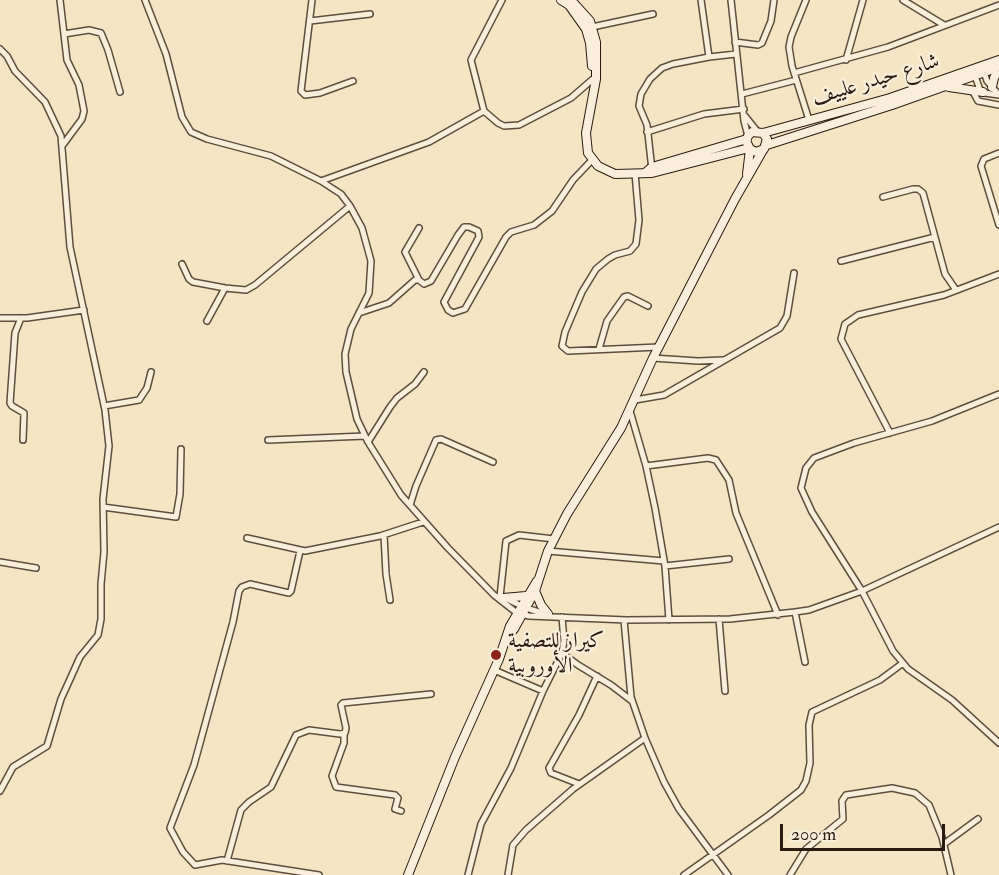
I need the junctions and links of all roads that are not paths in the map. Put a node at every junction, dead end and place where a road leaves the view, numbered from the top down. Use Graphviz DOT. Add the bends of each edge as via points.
graph roads {
  1 [pos="60,0"];
  2 [pos="145,0"];
  3 [pos="312,0"];
  4 [pos="502,0"];
  5 [pos="561,0"];
  6 [pos="571,0"];
  7 [pos="701,0"];
  8 [pos="731,0"];
  9 [pos="774,0"];
  10 [pos="806,0"];
  11 [pos="863,0"];
  12 [pos="903,0"];
  13 [pos="999,5"];
  14 [pos="370,14"];
  15 [pos="653,14"];
  16 [pos="310,21"];
  17 [pos="944,25"];
  18 [pos="592,27"];
  19 [pos="64,34"];
  20 [pos="735,42"];
  21 [pos="0,49"];
  22 [pos="736,54"];
  23 [pos="709,57"];
  24 [pos="846,60"];
  25 [pos="999,60"];
  26 [pos="999,68"];
  27 [pos="980,74"];
  28 [pos="795,76"];
  29 [pos="353,81"];
  30 [pos="594,81"];
  31 [pos="945,86"];
  32 [pos="992,87"];
  33 [pos="972,90"];
  34 [pos="120,92"];
  35 [pos="983,92"];
  36 [pos="742,94"];
  37 [pos="999,94"];
  38 [pos="999,105"];
  39 [pos="484,111"];
  40 [pos="744,112"];
  41 [pos="809,120"];
  42 [pos="647,132"];
  43 [pos="760,132"];
  44 [pos="747,138"];
  45 [pos="62,146"];
  46 [pos="765,148"];
  47 [pos="749,149"];
  48 [pos="999,153"];
  49 [pos="592,160"];
  50 [pos="650,171"];
  51 [pos="635,173"];
  52 [pos="747,178"];
  53 [pos="321,181"];
  54 [pos="883,197"];
  55 [pos="350,206"];
  56 [pos="997,215"];
  57 [pos="999,225"];
  58 [pos="419,228"];
  59 [pos="935,237"];
  60 [pos="841,261"];
  61 [pos="182,264"];
  62 [pos="794,273"];
  63 [pos="999,274"];
  64 [pos="419,280"];
  65 [pos="225,288"];
  66 [pos="956,290"];
  67 [pos="648,306"];
  68 [pos="84,310"];
  69 [pos="359,313"];
  70 [pos="0,318"];
  71 [pos="21,318"];
  72 [pos="207,321"];
  73 [pos="658,347"];
  74 [pos="599,349"];
  75 [pos="653,358"];
  76 [pos="725,360"];
  77 [pos="151,372"];
  78 [pos="424,372"];
  79 [pos="999,394"];
  80 [pos="634,400"];
  81 [pos="104,406"];
  82 [pos="630,411"];
  83 [pos="890,433"];
  84 [pos="367,439"];
  85 [pos="23,440"];
  86 [pos="268,440"];
  87 [pos="182,448"];
  88 [pos="493,462"];
  89 [pos="646,466"];
  90 [pos="410,505"];
  91 [pos="103,507"];
  92 [pos="423,522"];
  93 [pos="999,527"];
  94 [pos="384,535"];
  95 [pos="247,538"];
  96 [pos="554,539"];
  97 [pos="300,551"];
  98 [pos="548,551"];
  99 [pos="729,559"];
  100 [pos="0,562"];
  101 [pos="665,564"];
  102 [pos="36,568"];
  103 [pos="538,580"];
  104 [pos="535,591"];
  105 [pos="862,591"];
  106 [pos="499,596"];
  107 [pos="526,596"];
  108 [pos="390,600"];
  109 [pos="521,611"];
  110 [pos="795,612"];
  111 [pos="550,615"];
  112 [pos="778,615"];
  113 [pos="562,616"];
  114 [pos="719,619"];
  115 [pos="624,620"];
  116 [pos="669,620"];
  117 [pos="562,653"];
  118 [pos="806,662"];
  119 [pos="903,663"];
  120 [pos="494,670"];
  121 [pos="597,676"];
  122 [pos="543,691"];
  123 [pos="725,691"];
  124 [pos="431,694"];
  125 [pos="633,702"];
  126 [pos="344,734"];
  127 [pos="645,738"];
  128 [pos="999,743"];
  129 [pos="579,784"];
  130 [pos="0,791"];
  131 [pos="401,811"];
  132 [pos="978,819"];
  133 [pos="944,844"];
  134 [pos="712,854"];
  135 [pos="226,861"];
  136 [pos="319,875"];
  137 [pos="408,875"];
  138 [pos="468,875"];
  139 [pos="508,875"];
  140 [pos="684,875"];
  141 [pos="728,875"];
  142 [pos="790,875"];
  143 [pos="951,875"];
  1 -- 19 [label="street"];
  2 -- 53 [label="street" via="166,54 182,117 191,132 271,156"];
  3 -- 16 [label="street"];
  4 -- 39 [label="street" via="471,60"];
  5 -- 30 [label="main road" via="586,29"];
  6 -- 18 [label="main road"];
  7 -- 23 [label="street"];
  8 -- 20 [label="street"];
  9 -- 20 [label="street" via="762,43"];
  10 -- 28 [label="street" via="789,47"];
  11 -- 24 [label="street"];
  12 -- 17 [label="street"];
  13 -- 17 [label="street"];
  14 -- 16 [label="street"];
  15 -- 18 [label="street"];
  16 -- 29 [label="street" via="301,91 320,93"];
  17 -- 24 [label="street"];
  18 -- 30 [label="main road" via="597,54"];
  19 -- 34 [label="street" via="89,30 101,33"];
  19 -- 45 [label="street" via="67,60 79,85 84,111"];
  20 -- 22 [label="street"];
  21 -- 45 [label="street" via="45,102"];
  22 -- 23 [label="street"];
  22 -- 36 [label="street"];
  23 -- 42 [label="street" via="673,64 655,74 639,101"];
  24 -- 28 [label="street"];
  25 -- 41 [label="main road, شارع حيدر علييف" via="890,98"];
  26 -- 27 [label="main road, شارع حيدر علييف"];
  26 -- 32 [label="main road"];
  27 -- 31 [label="main road, شارع حيدر علييف"];
  27 -- 32 [label="street"];
  27 -- 35 [label="street"];
  28 -- 36 [label="street"];
  28 -- 41 [label="street"];
  30 -- 39 [label="street" via="571,98 519,125 504,126"];
  30 -- 49 [label="main road" via="586,133"];
  31 -- 33 [label="main road"];
  31 -- 46 [label="main road, شارع حيدر علييف"];
  32 -- 37 [label="street"];
  33 -- 35 [label="main road"];
  33 -- 38 [label="street" via="978,101"];
  35 -- 37 [label="street"];
  36 -- 40 [label="street"];
  39 -- 53 [label="street" via="429,142"];
  40 -- 42 [label="street" via="705,114"];
  40 -- 43 [label="street"];
  40 -- 44 [label="street"];
  41 -- 43 [label="main road, شارع حيدر علييف"];
  42 -- 50 [label="street"];
  43 -- 44 [label="main road"];
  43 -- 46 [label="main road" via="767,139"];
  44 -- 47 [label="main road"];
  44 -- 50 [label="main road"];
  45 -- 68 [label="street" via="70,247"];
  46 -- 47 [label="main road" via="756,152"];
  46 -- 52 [label="main road"];
  47 -- 50 [label="main road"];
  47 -- 52 [label="main road"];
  48 -- 56 [label="street" via="984,159 981,166"];
  49 -- 51 [label="main road" via="608,172"];
  49 -- 64 [label="street" via="552,211 534,225 506,237 465,309 453,313 444,302 479,237 476,228 461,230 431,281 424,284"];
  50 -- 51 [label="main road"];
  51 -- 74 [label="street" via="639,220 636,244 596,269 562,341 568,351"];
  52 -- 73 [label="main road"];
  53 -- 55 [label="street" via="341,194"];
  54 -- 59 [label="street" via="913,189 921,191"];
  55 -- 65 [label="street" via="251,288"];
  55 -- 69 [label="street" via="363,228 370,261 369,293"];
  56 -- 57 [label="street"];
  58 -- 64 [label="street" via="405,252"];
  59 -- 60 [label="street"];
  59 -- 66 [label="street" via="945,274"];
  61 -- 65 [label="street" via="190,281"];
  62 -- 76 [label="street" via="785,323"];
  63 -- 66 [label="street"];
  64 -- 69 [label="street" via="389,303"];
  65 -- 72 [label="street"];
  66 -- 83 [label="street" via="858,315 842,329 841,339"];
  67 -- 74 [label="street" via="624,297 607,321"];
  68 -- 71 [label="street"];
  68 -- 81 [label="street"];
  69 -- 84 [label="street" via="347,342 345,364 354,410"];
  70 -- 71 [label="street"];
  71 -- 85 [label="street" via="15,333 10,403 24,413"];
  73 -- 74 [label="street"];
  73 -- 75 [label="main road"];
  75 -- 76 [label="street"];
  75 -- 80 [label="main road"];
  76 -- 80 [label="street" via="664,395"];
  77 -- 81 [label="street" via="139,400"];
  78 -- 84 [label="street" via="397,398"];
  79 -- 83 [label="street"];
  80 -- 82 [label="main road"];
  81 -- 91 [label="street" via="109,446"];
  82 -- 89 [label="street"];
  82 -- 96 [label="main road"];
  83 -- 105 [label="street" via="814,458 806,468 802,484 812,512"];
  84 -- 86 [label="street"];
  84 -- 90 [label="street"];
  87 -- 91 [label="street" via="176,517"];
  88 -- 90 [label="street" via="436,440"];
  89 -- 101 [label="street"];
  89 -- 112 [label="street" via="715,459 729,480 736,513"];
  90 -- 92 [label="street"];
  91 -- 130 [label="street" via="98,635 80,657 61,699 47,746 13,767"];
  92 -- 94 [label="street"];
  92 -- 106 [label="street"];
  93 -- 105 [label="street"];
  94 -- 97 [label="street"];
  94 -- 108 [label="street"];
  95 -- 97 [label="street"];
  96 -- 98 [label="main road"];
  96 -- 106 [label="street" via="519,535 506,541"];
  97 -- 135 [label="street" via="289,593 250,584 239,591 194,765 170,827 195,865"];
  98 -- 101 [label="street"];
  98 -- 103 [label="main road"];
  99 -- 101 [label="street"];
  100 -- 102 [label="street"];
  101 -- 116 [label="street"];
  103 -- 104 [label="main road"];
  103 -- 107 [label="main road"];
  104 -- 109 [label="main road"];
  104 -- 111 [label="main road"];
  105 -- 110 [label="street"];
  105 -- 119 [label="street"];
  106 -- 107 [label="main road"];
  106 -- 109 [label="street"];
  107 -- 109 [label="main road"];
  109 -- 111 [label="street"];
  109 -- 120 [label="main road"];
  110 -- 112 [label="street"];
  110 -- 118 [label="street"];
  111 -- 113 [label="street"];
  112 -- 114 [label="street"];
  113 -- 115 [label="street"];
  113 -- 117 [label="street"];
  114 -- 116 [label="street"];
  114 -- 123 [label="street"];
  115 -- 116 [label="street"];
  115 -- 125 [label="street"];
  117 -- 121 [label="street"];
  117 -- 122 [label="street"];
  119 -- 128 [label="street"];
  119 -- 134 [label="street" via="880,680 812,712 810,763 801,790"];
  120 -- 122 [label="street"];
  120 -- 137 [label="main road"];
  121 -- 125 [label="street"];
  121 -- 129 [label="street" via="549,768 549,772"];
  122 -- 138 [label="street" via="511,768 481,824"];
  124 -- 126 [label="street" via="343,703"];
  125 -- 127 [label="street"];
  126 -- 131 [label="street" via="332,776 336,787 395,795 396,809"];
  126 -- 135 [label="street" via="309,730 296,735 271,787 241,810"];
  127 -- 129 [label="street"];
  127 -- 134 [label="street" via="679,809"];
  129 -- 139 [label="street" via="515,841"];
  132 -- 133 [label="street"];
  133 -- 142 [label="street" via="929,805 915,793 892,788 849,793 842,801 841,822 806,849"];
  133 -- 143 [label="street"];
  134 -- 140 [label="street"];
  134 -- 141 [label="street"];
  135 -- 136 [label="street"];
}
